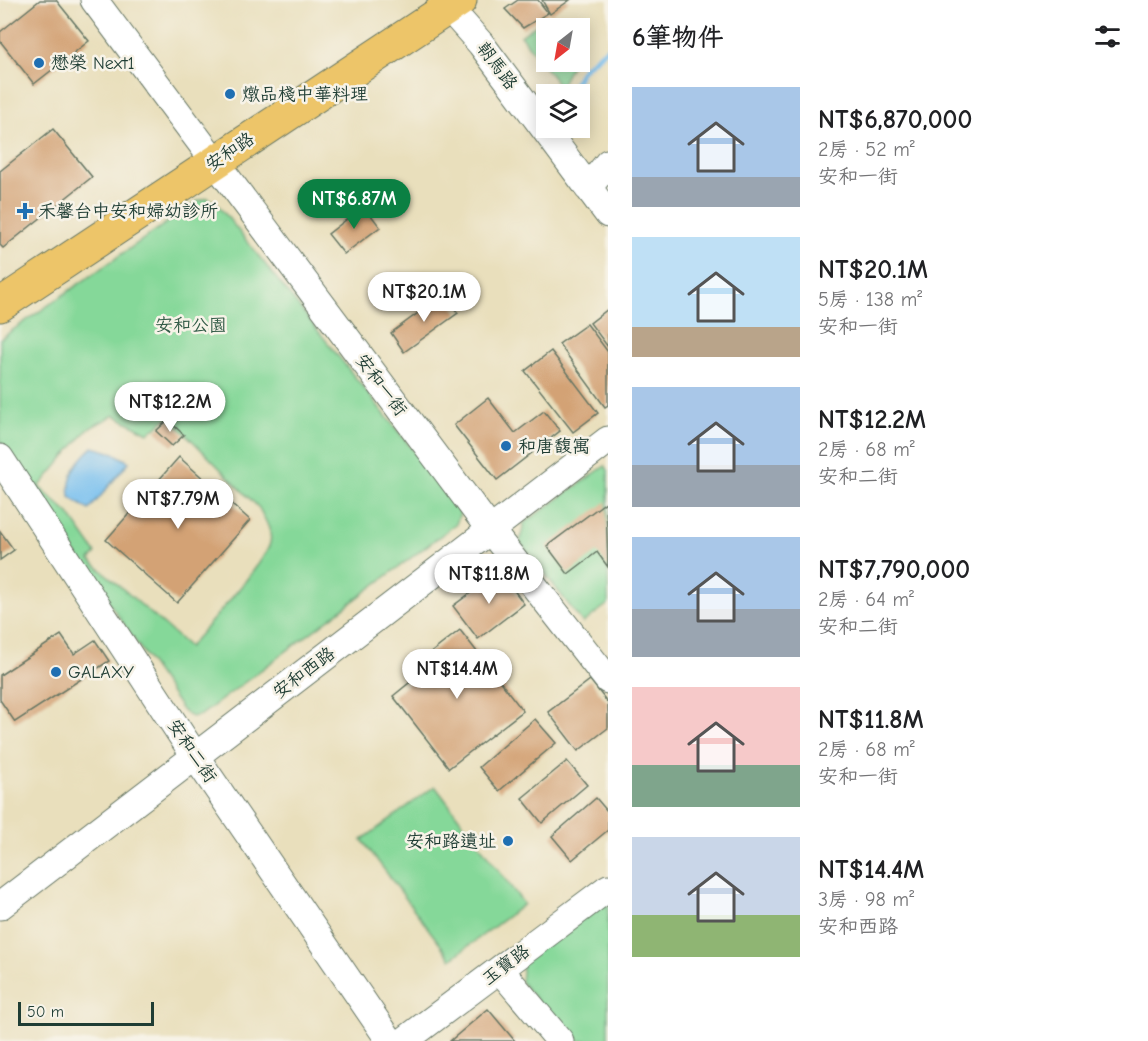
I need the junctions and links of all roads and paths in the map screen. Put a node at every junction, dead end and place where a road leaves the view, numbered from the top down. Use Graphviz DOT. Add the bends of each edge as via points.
graph roads {
  1 [pos="94,0"];
  2 [pos="450,2"];
  3 [pos="215,163"];
  4 [pos="608,164"];
  5 [pos="588,188"];
  6 [pos="608,214"];
  7 [pos="0,305"];
  8 [pos="608,440"];
  9 [pos="0,458"];
  10 [pos="491,531"];
  11 [pos="608,680"];
  12 [pos="195,756"];
  13 [pos="608,888"];
  14 [pos="0,906"];
  15 [pos="500,970"];
  16 [pos="390,1041"];
  17 [pos="404,1041"];
  18 [pos="560,1041"];
  1 -- 3 [label="street, 安和一街"];
  2 -- 3 [label="main road, 安和路"];
  2 -- 5 [label="street, 朝馬路"];
  3 -- 7 [label="main road, 安和路"];
  3 -- 10 [label="street, 安和一街"];
  4 -- 5 [label="street"];
  5 -- 6 [label="street, 朝馬路"];
  8 -- 10 [label="street, 安和西路"];
  9 -- 12 [label="street, 安和二街"];
  10 -- 11 [label="street, 安和一街"];
  10 -- 12 [label="street, 安和西路"];
  12 -- 14 [label="street, 安和西路"];
  12 -- 16 [label="street, 安和二街"];
  13 -- 15 [label="street, 玉寶路"];
  15 -- 17 [label="street, 玉寶路"];
  15 -- 18 [label="street"];
}
